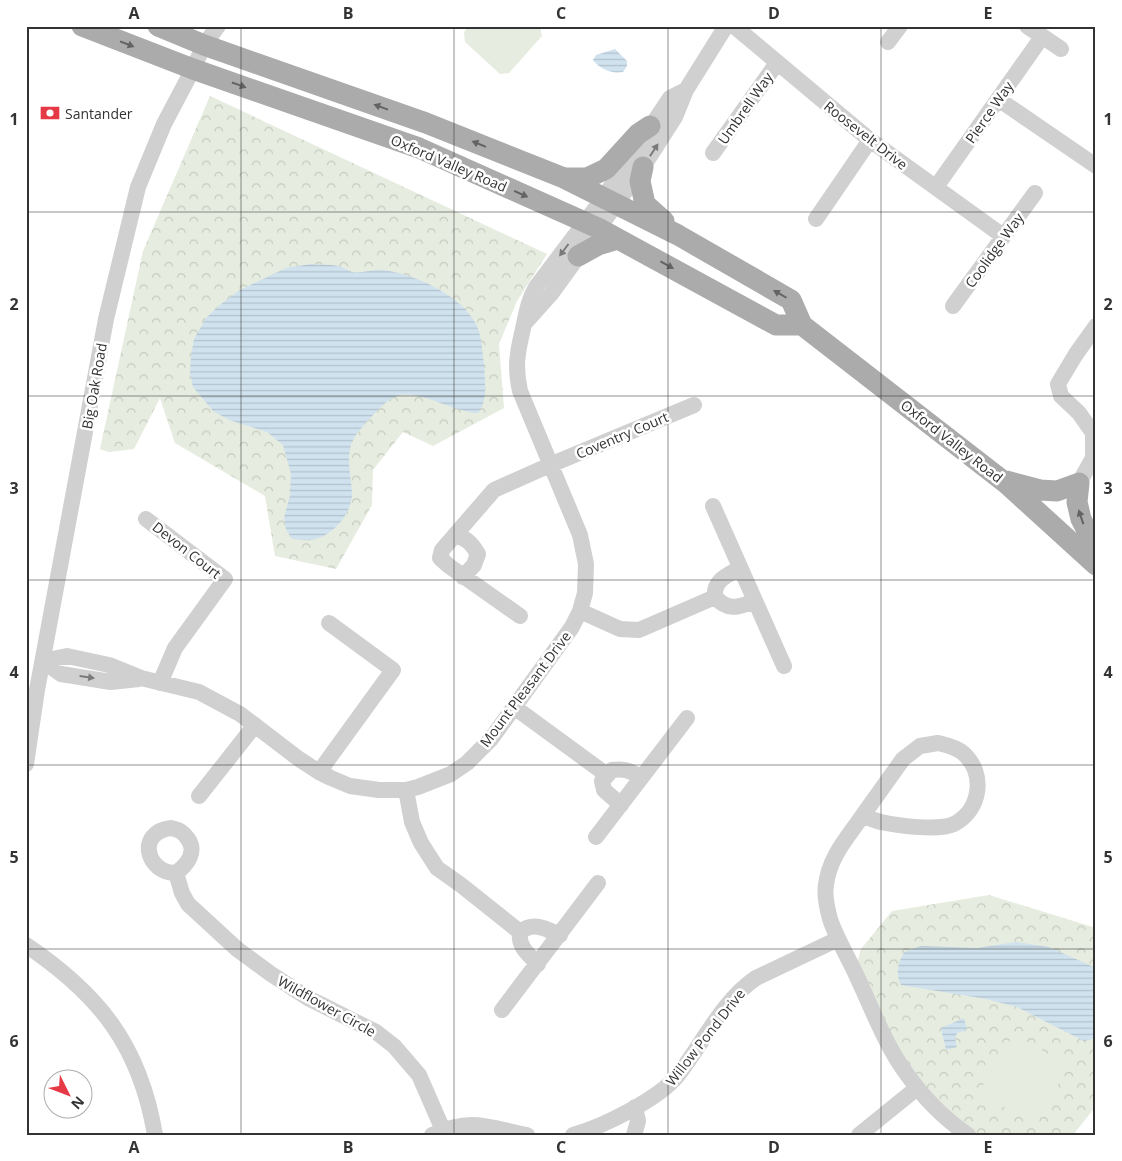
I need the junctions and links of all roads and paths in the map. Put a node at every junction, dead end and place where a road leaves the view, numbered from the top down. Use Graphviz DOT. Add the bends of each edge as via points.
graph roads {
  1 [pos="82,26"];
  2 [pos="158,26"];
  3 [pos="218,26"];
  4 [pos="726,26"];
  5 [pos="734,26"];
  6 [pos="900,26"];
  7 [pos="1027,26"];
  8 [pos="1042,37"];
  9 [pos="888,42"];
  10 [pos="204,44"];
  11 [pos="1061,49"];
  12 [pos="777,63"];
  13 [pos="193,69"];
  14 [pos="686,90"];
  15 [pos="998,99"];
  16 [pos="650,126"];
  17 [pos="870,140"];
  18 [pos="713,153"];
  19 [pos="1096,166"];
  20 [pos="643,167"];
  21 [pos="564,178"];
  22 [pos="936,187"];
  23 [pos="1035,193"];
  24 [pos="610,201"];
  25 [pos="816,219"];
  26 [pos="591,226"];
  27 [pos="678,235"];
  28 [pos="1003,236"];
  29 [pos="618,239"];
  30 [pos="578,256"];
  31 [pos="952,306"];
  32 [pos="524,325"];
  33 [pos="802,325"];
  34 [pos="1096,326"];
  35 [pos="694,405"];
  36 [pos="550,465"];
  37 [pos="1000,479"];
  38 [pos="1079,483"];
  39 [pos="713,506"];
  40 [pos="146,519"];
  41 [pos="455,536"];
  42 [pos="1096,548"];
  43 [pos="1096,565"];
  44 [pos="740,568"];
  45 [pos="463,577"];
  46 [pos="715,597"];
  47 [pos="755,601"];
  48 [pos="580,611"];
  49 [pos="520,616"];
  50 [pos="329,623"];
  51 [pos="43,662"];
  52 [pos="784,666"];
  53 [pos="160,683"];
  54 [pos="514,706"];
  55 [pos="687,718"];
  56 [pos="256,725"];
  57 [pos="26,764"];
  58 [pos="319,772"];
  59 [pos="607,775"];
  60 [pos="641,778"];
  61 [pos="406,790"];
  62 [pos="199,796"];
  63 [pos="621,805"];
  64 [pos="864,815"];
  65 [pos="596,837"];
  66 [pos="176,873"];
  67 [pos="598,883"];
  68 [pos="520,932"];
  69 [pos="560,935"];
  70 [pos="838,939"];
  71 [pos="26,945"];
  72 [pos="538,964"];
  73 [pos="502,1010"];
  74 [pos="917,1088"];
  75 [pos="635,1107"];
  76 [pos="438,1132"];
  77 [pos="155,1135"];
  78 [pos="527,1135"];
  79 [pos="573,1135"];
  80 [pos="634,1135"];
  81 [pos="859,1135"];
  82 [pos="968,1135"];
  1 -- 13 [label="main road, Oxford Valley Road, one-way"];
  2 -- 10 [label="main road, Oxford Valley Road"];
  3 -- 10 [label="street, Big Oak Road"];
  4 -- 14 [label="street"];
  5 -- 12 [label="street, Roosevelt Drive"];
  6 -- 9 [label="street"];
  7 -- 8 [label="street"];
  8 -- 11 [label="street"];
  8 -- 15 [label="street, Pierce Way"];
  10 -- 13 [label="street, Big Oak Road"];
  21 -- 10 [label="main road, Oxford Valley Road, one-way" via="426,123"];
  12 -- 17 [label="street, Roosevelt Drive"];
  12 -- 18 [label="street, Umbrell Way"];
  13 -- 26 [label="main road, Oxford Valley Road, one-way" via="419,148"];
  13 -- 51 [label="street, Big Oak Road" via="164,124 138,187 129,220 106,319"];
  14 -- 16 [label="street" via="670,98"];
  20 -- 14 [label="street, one-way" via="675,117"];
  15 -- 19 [label="street"];
  15 -- 22 [label="street, Pierce Way"];
  16 -- 21 [label="main road" via="638,134 606,169 586,178"];
  16 -- 24 [label="street"];
  17 -- 22 [label="street, Roosevelt Drive"];
  17 -- 25 [label="street"];
  20 -- 24 [label="street"];
  20 -- 27 [label="main road" via="640,181 645,204"];
  21 -- 24 [label="main road, Oxford Valley Road"];
  22 -- 28 [label="street, Roosevelt Drive"];
  23 -- 28 [label="street, Coolidge Way"];
  24 -- 26 [label="street, Mount Pleasant Drive"];
  24 -- 27 [label="main road, Oxford Valley Road"];
  26 -- 29 [label="main road, Oxford Valley Road"];
  26 -- 30 [label="street, Mount Pleasant Drive"];
  26 -- 32 [label="street, Mount Pleasant Drive, one-way" via="536,287 529,300"];
  33 -- 27 [label="main road, Oxford Valley Road, one-way" via="791,300"];
  28 -- 31 [label="street, Coolidge Way"];
  29 -- 30 [label="main road"];
  29 -- 33 [label="main road, Oxford Valley Road, one-way" via="776,325"];
  30 -- 32 [label="street, Mount Pleasant Drive"];
  32 -- 36 [label="street, Mount Pleasant Drive" via="516,360 517,376"];
  33 -- 37 [label="main road, Oxford Valley Road"];
  34 -- 38 [label="street" via="1058,384 1062,396 1093,433 1094,458"];
  35 -- 36 [label="street, Coventry Court"];
  36 -- 41 [label="street, Coventry Court" via="494,490"];
  36 -- 48 [label="street, Mount Pleasant Drive" via="583,546 587,575"];
  37 -- 38 [label="main road" via="1040,490 1057,491"];
  37 -- 43 [label="main road, Oxford Valley Road"];
  42 -- 38 [label="main road, one-way" via="1081,519 1077,502"];
  39 -- 44 [label="street"];
  40 -- 53 [label="street, Devon Court" via="225,579 175,648"];
  41 -- 45 [label="street" via="442,550 440,558"];
  41 -- 45 [label="street" via="467,540 478,554 474,565"];
  44 -- 46 [label="street" via="721,579 716,586"];
  44 -- 47 [label="street"];
  45 -- 49 [label="street"];
  46 -- 47 [label="street" via="731,608"];
  46 -- 48 [label="street" via="639,630 620,629"];
  47 -- 52 [label="street"];
  48 -- 54 [label="street, Mount Pleasant Drive"];
  50 -- 58 [label="street" via="393,670"];
  51 -- 53 [label="street, Mount Pleasant Drive" via="61,674 111,682 141,678"];
  51 -- 57 [label="street, Big Oak Road"];
  53 -- 56 [label="street, Mount Pleasant Drive" via="200,692"];
  54 -- 59 [label="street"];
  54 -- 61 [label="street, Mount Pleasant Drive" via="491,739 467,763 438,780"];
  55 -- 60 [label="street"];
  56 -- 58 [label="street, Mount Pleasant Drive"];
  56 -- 62 [label="street"];
  58 -- 61 [label="street, Mount Pleasant Drive" via="350,786"];
  59 -- 60 [label="street" via="622,768"];
  59 -- 63 [label="street" via="602,782 604,790"];
  60 -- 63 [label="street"];
  61 -- 68 [label="street" via="412,822 437,868"];
  63 -- 65 [label="street"];
  64 -- 64 [label="street" via="903,759 920,746 948,745 962,752 974,768 978,786 974,804 955,823 937,828 880,822"];
  64 -- 70 [label="street" via="836,854 827,874 826,902"];
  66 -- 76 [label="street, Wildflower Circle" via="188,904 237,949 308,998 376,1032 394,1046 420,1076"];
  67 -- 69 [label="street"];
  68 -- 69 [label="street" via="539,925"];
  68 -- 72 [label="street" via="520,945"];
  69 -- 72 [label="street"];
  70 -- 74 [label="street" via="890,1047"];
  70 -- 75 [label="street, Willow Pond Drive" via="745,986 732,998 677,1076 657,1095"];
  71 -- 77 [label="street" via="81,986 120,1035 142,1079"];
  72 -- 73 [label="street"];
  74 -- 81 [label="street"];
  74 -- 82 [label="street" via="943,1116"];
  75 -- 79 [label="street, Willow Pond Drive"];
  75 -- 80 [label="street" via="638,1121"];
  76 -- 78 [label="street" via="470,1124"];
}
